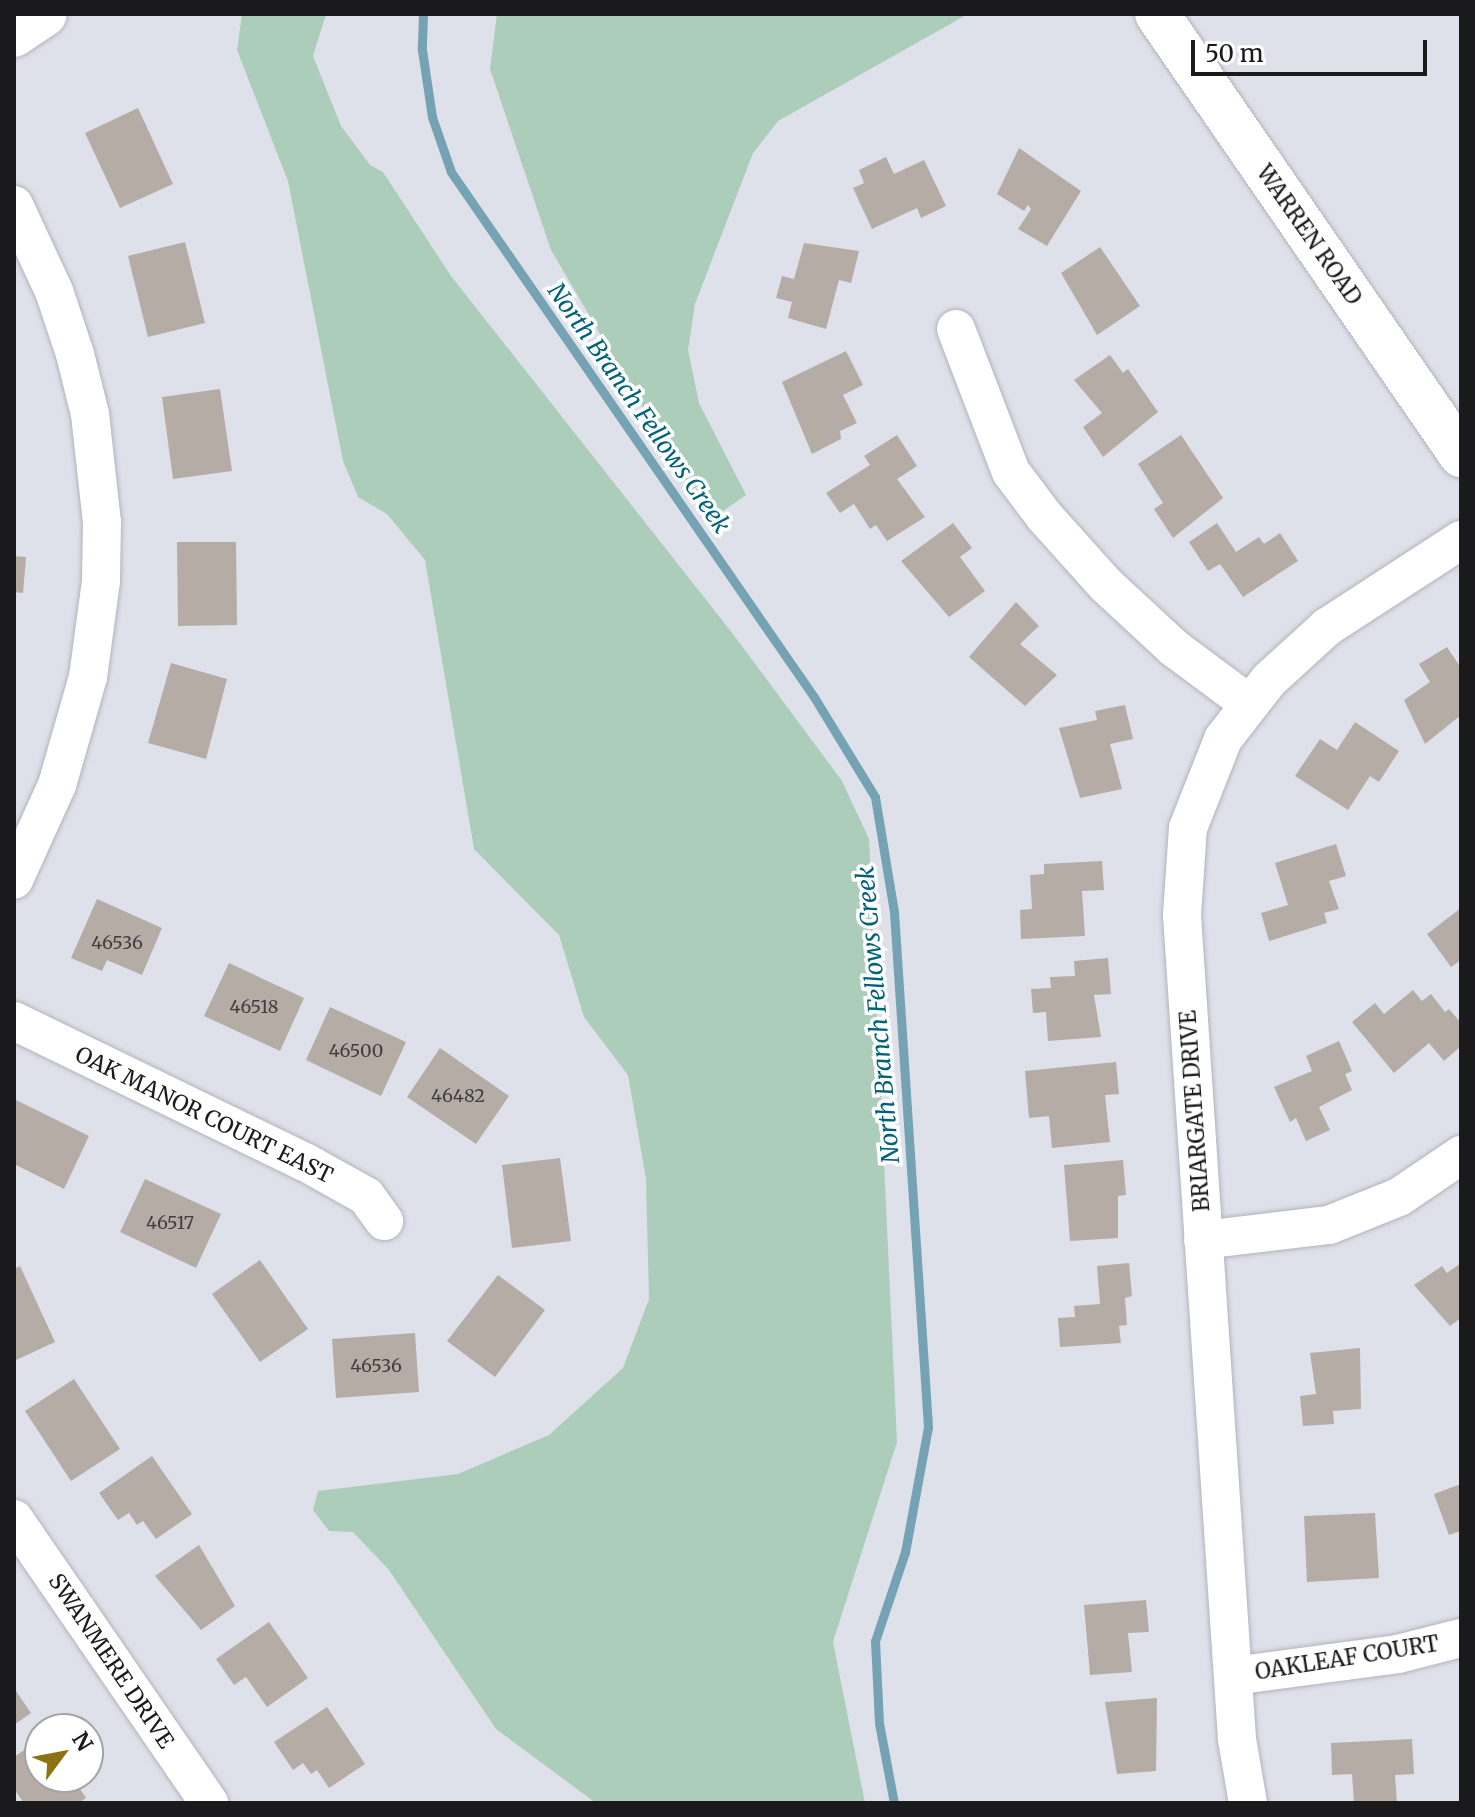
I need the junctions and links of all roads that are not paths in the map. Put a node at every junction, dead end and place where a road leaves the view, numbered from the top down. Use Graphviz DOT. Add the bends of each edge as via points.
graph roads {
  1 [pos="45,14"];
  2 [pos="1157,14"];
  3 [pos="14,35"];
  4 [pos="14,205"];
  5 [pos="956,329"];
  6 [pos="1461,455"];
  7 [pos="1461,540"];
  8 [pos="1248,703"];
  9 [pos="14,880"];
  10 [pos="14,1021"];
  11 [pos="1461,1155"];
  12 [pos="384,1221"];
  13 [pos="1203,1240"];
  14 [pos="14,1519"];
  15 [pos="1461,1638"];
  16 [pos="1233,1676"];
  17 [pos="209,1803"];
  18 [pos="1248,1803"];
  1 -- 3 [label="main road"];
  2 -- 6 [label="main road, WARREN ROAD"];
  4 -- 9 [label="street" via="54,291 75,354 90,414 102,522 96,629 85,690 57,785"];
  5 -- 8 [label="street" via="1011,472 1044,516 1106,585 1174,648"];
  7 -- 8 [label="street, BRIARGATE DRIVE" via="1327,627"];
  8 -- 13 [label="street, BRIARGATE DRIVE" via="1204,777 1182,870"];
  10 -- 12 [label="street, OAK MANOR COURT EAST" via="317,1169 366,1196"];
  11 -- 13 [label="street" via="1399,1197 1329,1225"];
  13 -- 16 [label="street, BRIARGATE DRIVE"];
  14 -- 17 [label="street, SWANMERE DRIVE"];
  15 -- 16 [label="street, OAKLEAF COURT" via="1398,1654"];
  16 -- 18 [label="street, BRIARGATE DRIVE"];
}
